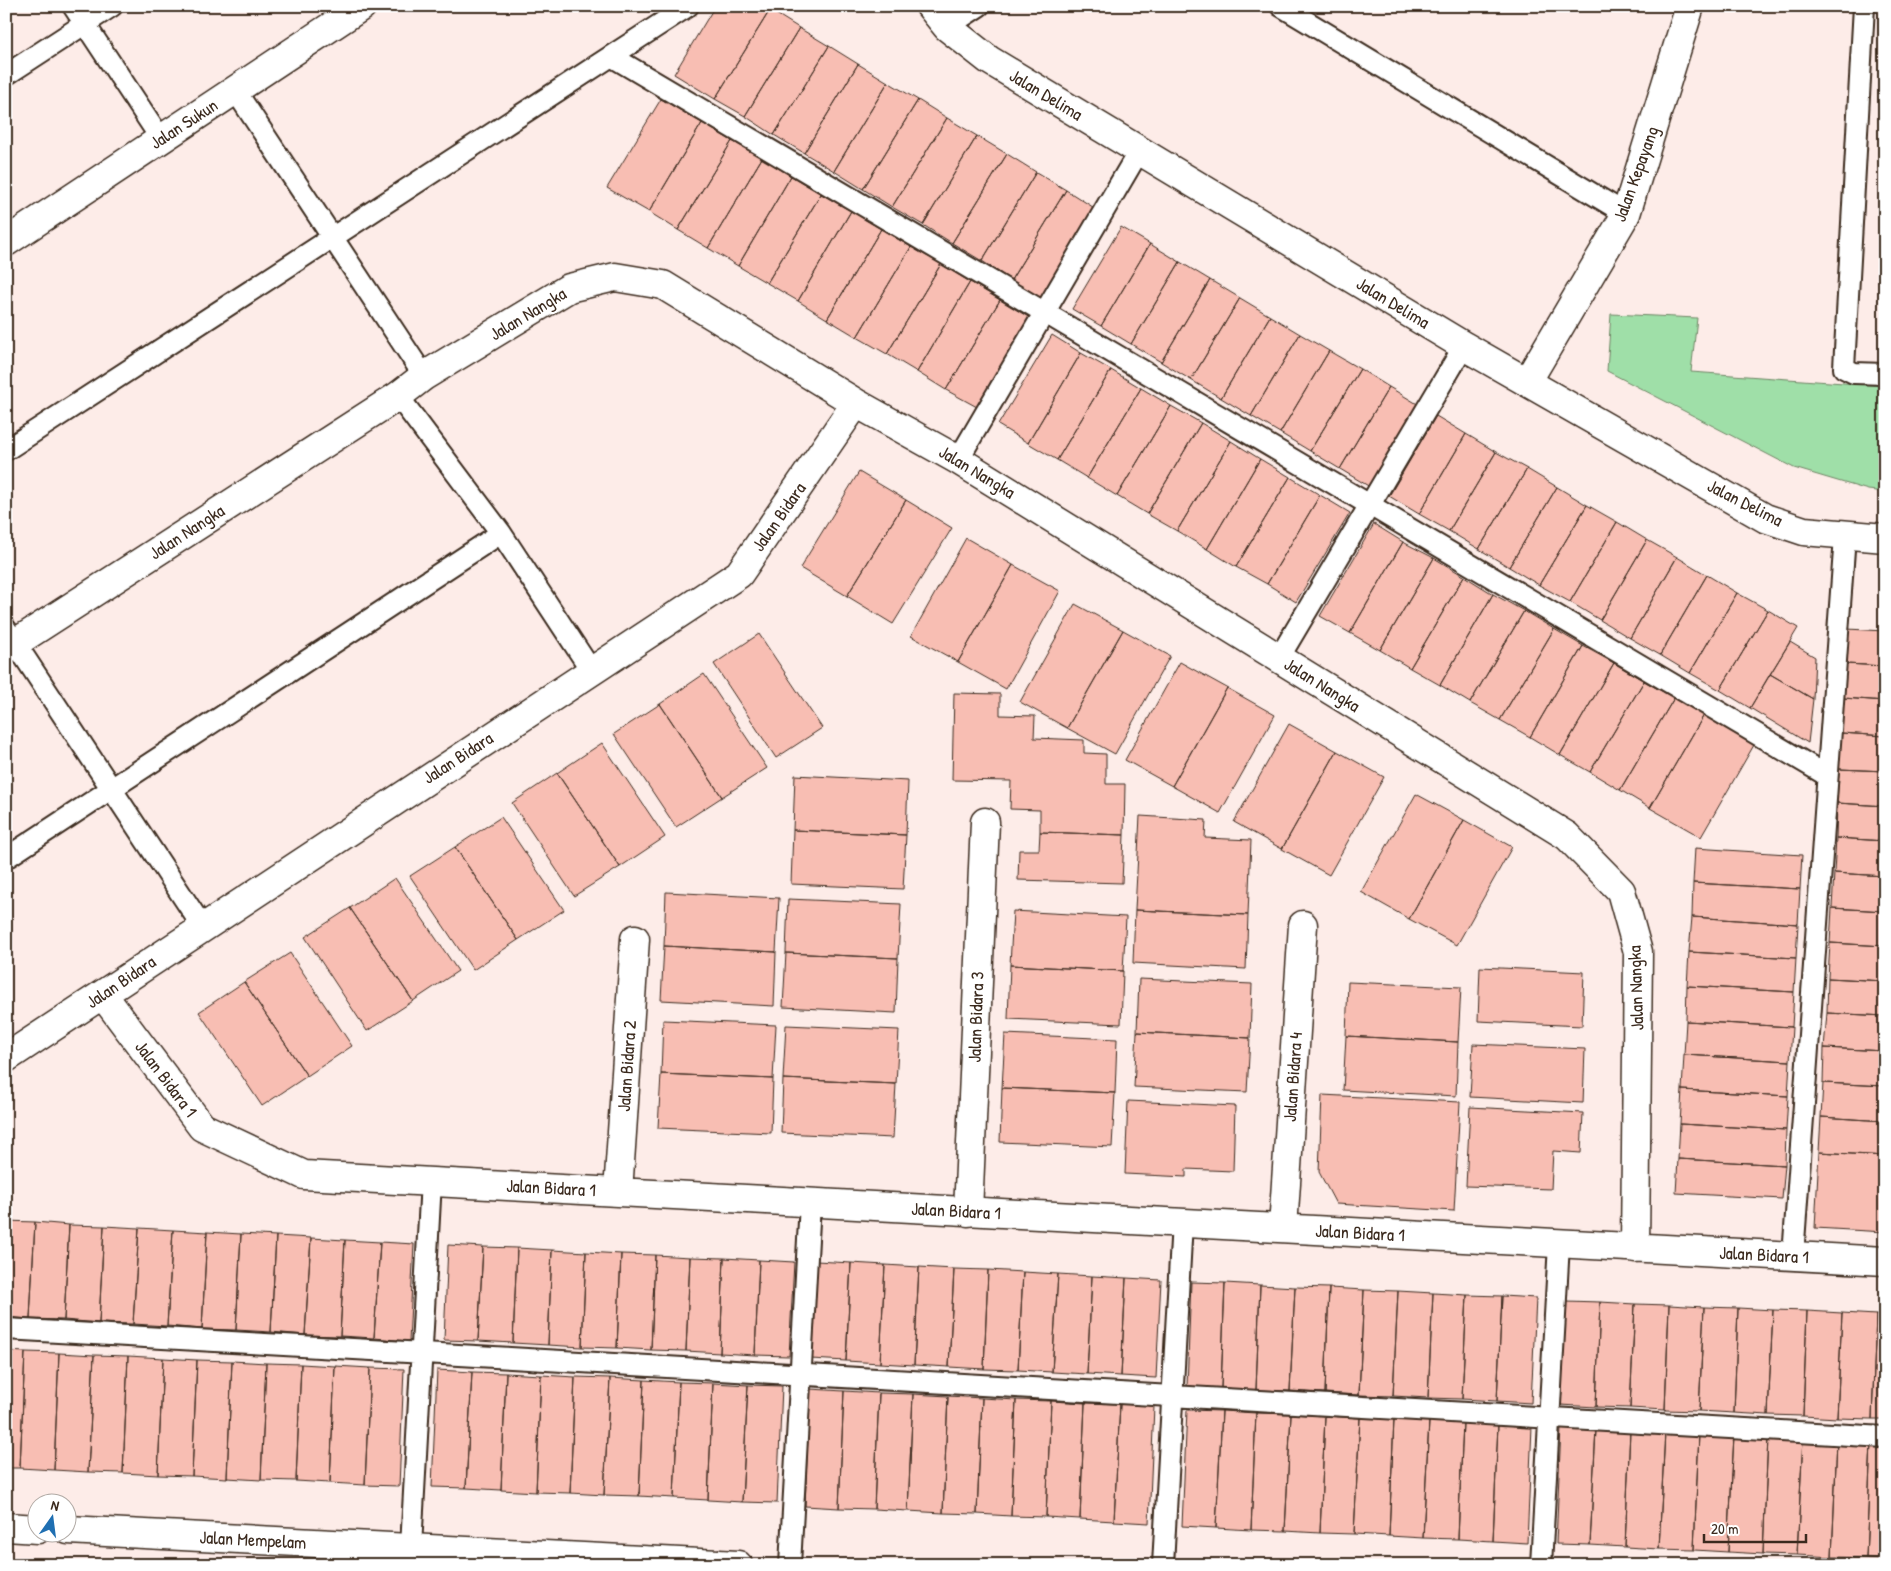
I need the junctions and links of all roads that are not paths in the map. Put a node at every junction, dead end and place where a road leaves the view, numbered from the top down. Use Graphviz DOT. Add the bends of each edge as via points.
graph roads {
  1 [pos="73,6"];
  2 [pos="112,6"];
  3 [pos="362,6"];
  4 [pos="688,6"];
  5 [pos="930,6"];
  6 [pos="979,6"];
  7 [pos="1281,6"];
  8 [pos="1690,6"];
  9 [pos="1864,6"];
  10 [pos="85,24"];
  11 [pos="947,27"];
  12 [pos="611,56"];
  13 [pos="6,75"];
  14 [pos="235,90"];
  15 [pos="161,139"];
  16 [pos="1139,151"];
  17 [pos="1626,214"];
  18 [pos="333,237"];
  19 [pos="6,242"];
  20 [pos="1044,313"];
  21 [pos="1464,346"];
  22 [pos="1885,374"];
  23 [pos="424,376"];
  24 [pos="1527,382"];
  25 [pos="398,396"];
  26 [pos="856,404"];
  27 [pos="6,450"];
  28 [pos="958,460"];
  29 [pos="1369,505"];
  30 [pos="501,533"];
  31 [pos="1845,536"];
  32 [pos="1885,538"];
  33 [pos="9,640"];
  34 [pos="1279,658"];
  35 [pos="591,670"];
  36 [pos="1826,775"];
  37 [pos="112,790"];
  38 [pos="985,822"];
  39 [pos="6,858"];
  40 [pos="1303,925"];
  41 [pos="202,926"];
  42 [pos="635,939"];
  43 [pos="103,995"];
  44 [pos="6,1058"];
  45 [pos="431,1181"];
  46 [pos="618,1192"];
  47 [pos="810,1203"];
  48 [pos="968,1212"];
  49 [pos="1182,1222"];
  50 [pos="1283,1228"];
  51 [pos="1559,1244"];
  52 [pos="1635,1248"];
  53 [pos="1794,1256"];
  54 [pos="1885,1261"];
  55 [pos="6,1329"];
  56 [pos="421,1354"];
  57 [pos="800,1375"];
  58 [pos="1172,1396"];
  59 [pos="1549,1418"];
  60 [pos="1885,1437"];
  61 [pos="6,1527"];
  62 [pos="28,1528"];
  63 [pos="78,1531"];
  64 [pos="411,1547"];
  65 [pos="366,1555"];
  66 [pos="738,1565"];
  67 [pos="790,1565"];
  68 [pos="1163,1565"];
  69 [pos="1541,1565"];
  1 -- 10 [label="lane"];
  2 -- 10 [label="lane"];
  3 -- 14 [label="street, Jalan Sukun"];
  4 -- 12 [label="lane"];
  5 -- 11 [label="street, Jalan Delima"];
  6 -- 11 [label="lane"];
  7 -- 17 [label="lane"];
  8 -- 17 [label="street, Jalan Kepayang"];
  9 -- 22 [label="lane" via="1844,368 1854,373"];
  10 -- 13 [label="lane"];
  10 -- 15 [label="lane"];
  11 -- 16 [label="street, Jalan Delima" via="989,60"];
  12 -- 18 [label="lane"];
  12 -- 20 [label="lane"];
  14 -- 15 [label="street, Jalan Sukun"];
  14 -- 18 [label="lane"];
  15 -- 19 [label="street, Jalan Sukun"];
  16 -- 20 [label="lane"];
  16 -- 21 [label="street, Jalan Delima"];
  17 -- 24 [label="street, Jalan Kepayang"];
  18 -- 23 [label="lane"];
  18 -- 27 [label="lane"];
  20 -- 28 [label="lane"];
  20 -- 29 [label="lane"];
  21 -- 24 [label="street, Jalan Delima"];
  21 -- 29 [label="lane"];
  23 -- 25 [label="street, Jalan Nangka"];
  23 -- 26 [label="street, Jalan Nangka" via="569,288 615,277 663,285"];
  24 -- 31 [label="street, Jalan Delima" via="1765,518 1804,531"];
  25 -- 30 [label="lane"];
  25 -- 33 [label="street, Jalan Nangka"];
  26 -- 28 [label="street, Jalan Nangka"];
  26 -- 35 [label="street, Jalan Bidara" via="739,574"];
  28 -- 34 [label="street, Jalan Nangka"];
  29 -- 34 [label="lane"];
  29 -- 36 [label="lane"];
  30 -- 35 [label="lane"];
  30 -- 37 [label="lane"];
  31 -- 32 [label="street, Jalan Delima"];
  31 -- 36 [label="lane"];
  33 -- 37 [label="lane"];
  34 -- 52 [label="street, Jalan Nangka" via="1567,836 1622,891 1638,952"];
  35 -- 41 [label="street, Jalan Bidara"];
  36 -- 53 [label="lane"];
  37 -- 39 [label="lane"];
  37 -- 41 [label="lane"];
  38 -- 48 [label="street, Jalan Bidara 3"];
  40 -- 50 [label="street, Jalan Bidara 4"];
  41 -- 43 [label="street, Jalan Bidara"];
  42 -- 46 [label="street, Jalan Bidara 2"];
  43 -- 44 [label="street, Jalan Bidara"];
  43 -- 45 [label="street, Jalan Bidara 1" via="202,1127 304,1175"];
  45 -- 46 [label="street, Jalan Bidara 1"];
  45 -- 56 [label="lane"];
  46 -- 47 [label="street, Jalan Bidara 1"];
  47 -- 48 [label="street, Jalan Bidara 1"];
  47 -- 57 [label="lane"];
  48 -- 49 [label="street, Jalan Bidara 1"];
  49 -- 50 [label="street, Jalan Bidara 1"];
  49 -- 58 [label="lane"];
  50 -- 51 [label="street, Jalan Bidara 1"];
  51 -- 52 [label="street, Jalan Bidara 1"];
  51 -- 59 [label="lane"];
  52 -- 53 [label="street, Jalan Bidara 1"];
  53 -- 54 [label="street, Jalan Bidara 1"];
  55 -- 56 [label="lane"];
  56 -- 57 [label="lane"];
  56 -- 64 [label="lane"];
  57 -- 58 [label="lane"];
  57 -- 67 [label="lane"];
  58 -- 59 [label="lane"];
  58 -- 68 [label="lane"];
  59 -- 60 [label="lane"];
  59 -- 69 [label="lane"];
  61 -- 62 [label="street"];
  63 -- 65 [label="street, Jalan Mempelam"];
  64 -- 65 [label="street, Jalan Mempelam"];
  64 -- 66 [label="street, Jalan Mempelam"];
}
